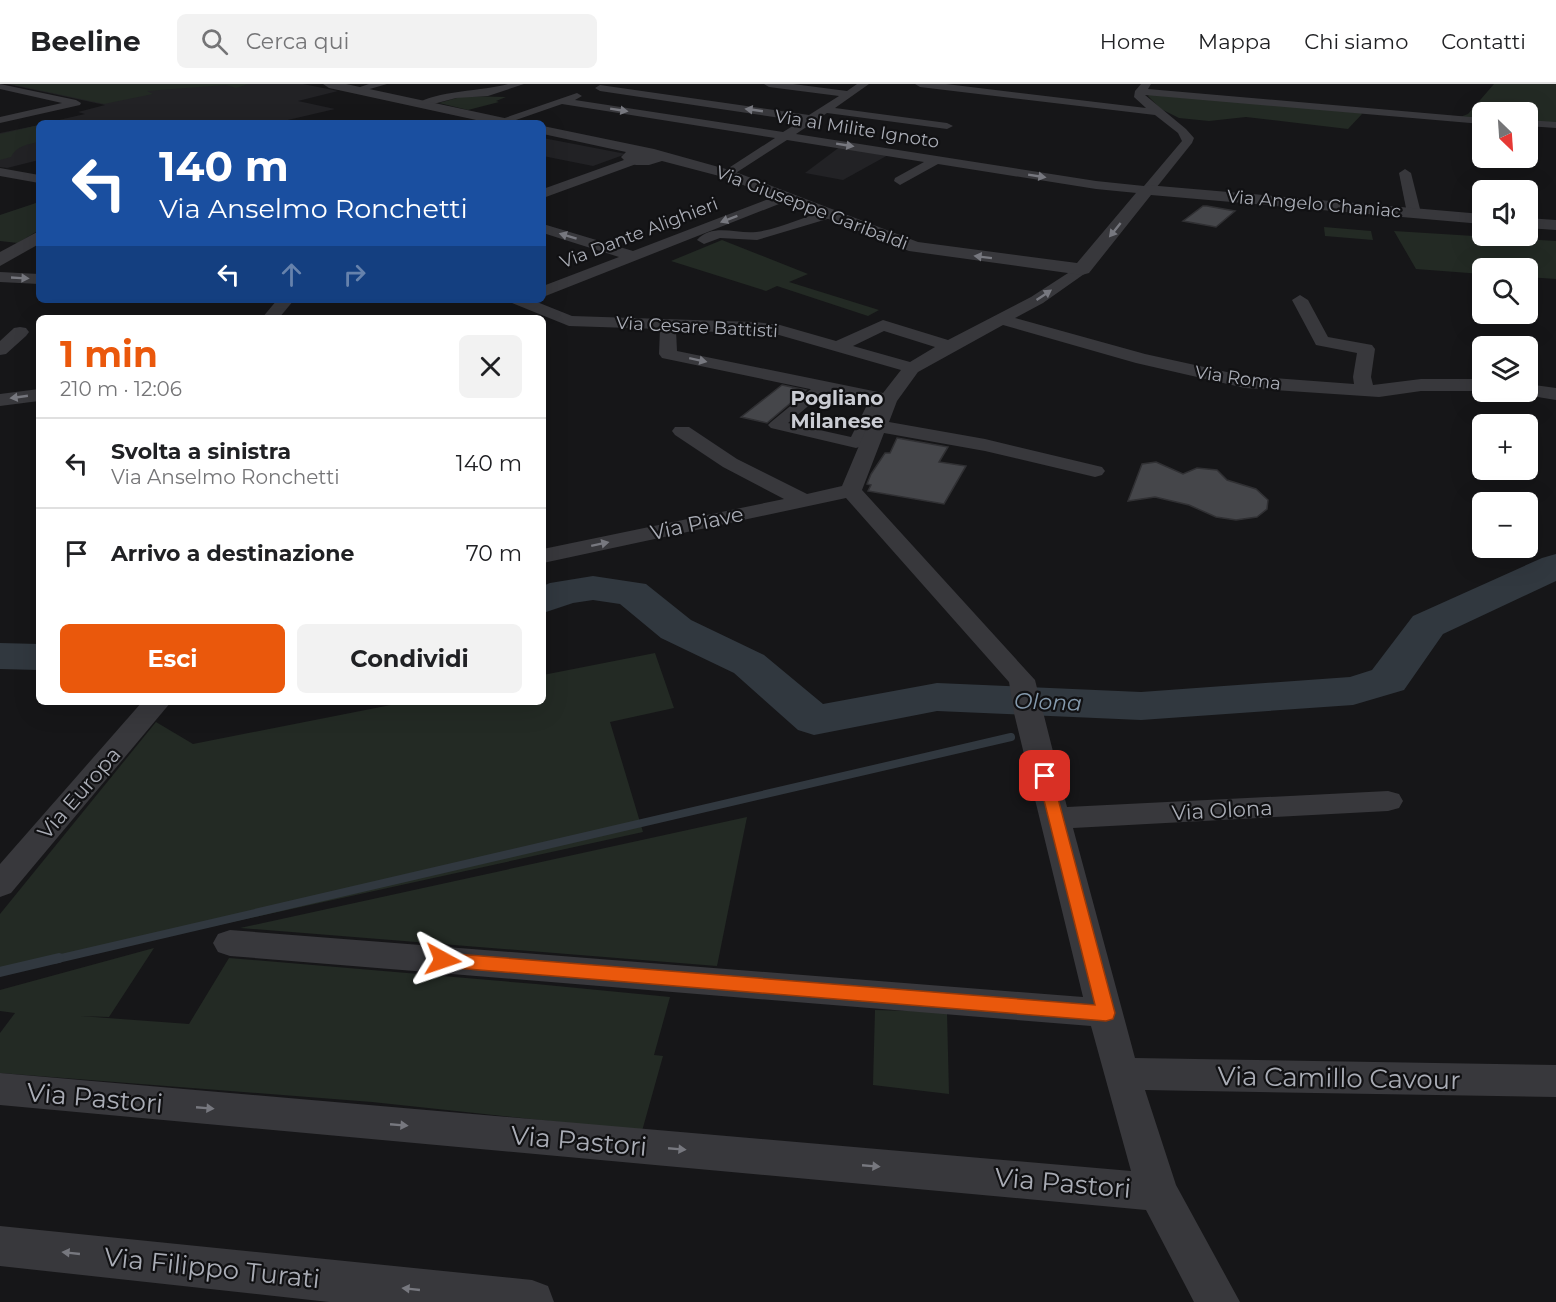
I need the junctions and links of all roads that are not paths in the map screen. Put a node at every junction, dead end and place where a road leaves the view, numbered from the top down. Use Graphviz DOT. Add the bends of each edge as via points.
graph roads {
  1 [pos="329,84"];
  2 [pos="382,84"];
  3 [pos="519,84"];
  4 [pos="611,84"];
  5 [pos="769,84"];
  6 [pos="864,84"];
  7 [pos="920,84"];
  8 [pos="0,86"];
  9 [pos="1143,87"];
  10 [pos="600,88"];
  11 [pos="356,90"];
  12 [pos="848,94"];
  13 [pos="561,101"];
  14 [pos="826,110"];
  15 [pos="422,111"];
  16 [pos="1156,112"];
  17 [pos="812,119"];
  18 [pos="1472,119"];
  19 [pos="0,120"];
  20 [pos="496,120"];
  21 [pos="510,120"];
  22 [pos="1538,124"];
  23 [pos="1556,125"];
  24 [pos="946,126"];
  25 [pos="546,131"];
  26 [pos="787,136"];
  27 [pos="641,158"];
  28 [pos="936,160"];
  29 [pos="0,172"];
  30 [pos="1405,173"];
  31 [pos="728,174"];
  32 [pos="36,178"];
  33 [pos="900,181"];
  34 [pos="1147,190"];
  35 [pos="546,193"];
  36 [pos="784,197"];
  37 [pos="1414,213"];
  38 [pos="829,214"];
  39 [pos="1472,218"];
  40 [pos="1538,224"];
  41 [pos="1556,225"];
  42 [pos="546,229"];
  43 [pos="36,238"];
  44 [pos="633,256"];
  45 [pos="0,260"];
  46 [pos="650,262"];
  47 [pos="1083,269"];
  48 [pos="0,277"];
  49 [pos="36,279"];
  50 [pos="546,291"];
  51 [pos="1300,300"];
  52 [pos="283,303"];
  53 [pos="527,303"];
  54 [pos="273,315"];
  55 [pos="1001,319"];
  56 [pos="569,321"];
  57 [pos="546,324"];
  58 [pos="668,325"];
  59 [pos="20,332"];
  60 [pos="838,346"];
  61 [pos="950,346"];
  62 [pos="0,350"];
  63 [pos="912,368"];
  64 [pos="1472,385"];
  65 [pos="1365,390"];
  66 [pos="1538,391"];
  67 [pos="1556,393"];
  68 [pos="36,395"];
  69 [pos="0,400"];
  70 [pos="882,401"];
  71 [pos="878,426"];
  72 [pos="682,431"];
  73 [pos="1095,471"];
  74 [pos="851,491"];
  75 [pos="805,501"];
  76 [pos="546,555"];
  77 [pos="154,705"];
  78 [pos="1388,801"];
  79 [pos="1056,818"];
  80 [pos="0,885"];
  81 [pos="230,943"];
  82 [pos="1106,1013"];
  83 [pos="1121,1074"];
  84 [pos="1556,1081"];
  85 [pos="0,1089"];
  86 [pos="1158,1192"];
  87 [pos="0,1246"];
  88 [pos="532,1302"];
  89 [pos="1218,1302"];
  1 -- 11 [label="street"];
  2 -- 11 [label="street"];
  3 -- 15 [label="street" via="488,93 456,95"];
  4 -- 10 [label="street"];
  5 -- 12 [label="street"];
  6 -- 12 [label="street"];
  7 -- 16 [label="street"];
  8 -- 19 [label="street" via="76,103"];
  9 -- 16 [label="street" via="1141,100"];
  9 -- 18 [label="street"];
  10 -- 13 [label="street"];
  17 -- 10 [label="street, one-way"];
  11 -- 15 [label="street"];
  12 -- 14 [label="street"];
  13 -- 21 [label="street"];
  13 -- 26 [label="street, Via al Milite Ignoto, one-way"];
  14 -- 17 [label="street"];
  14 -- 24 [label="street"];
  15 -- 20 [label="street" via="450,110"];
  16 -- 34 [label="street" via="1185,134 1188,141"];
  17 -- 26 [label="street"];
  22 -- 23 [label="street"];
  25 -- 27 [label="street, Via Giuseppe Garibaldi" via="614,146"];
  26 -- 28 [label="street, Via al Milite Ignoto, one-way"];
  26 -- 31 [label="street"];
  27 -- 31 [label="street, Via Giuseppe Garibaldi" via="686,163"];
  27 -- 35 [label="street"];
  28 -- 33 [label="street"];
  28 -- 34 [label="street, Via al Milite Ignoto, one-way"];
  29 -- 32 [label="street"];
  30 -- 37 [label="street"];
  31 -- 36 [label="street, Via Giuseppe Garibaldi"];
  34 -- 37 [label="street, Via Angelo Chaniac"];
  34 -- 47 [label="street, one-way"];
  36 -- 38 [label="street, Via Giuseppe Garibaldi"];
  36 -- 44 [label="street, Via Dante Alighieri, one-way"];
  37 -- 39 [label="street, Via Angelo Chaniac"];
  38 -- 46 [label="street" via="757,236 718,234"];
  47 -- 38 [label="street, Via Giuseppe Garibaldi, one-way" via="915,247"];
  40 -- 41 [label="street"];
  44 -- 42 [label="street, one-way"];
  43 -- 45 [label="street"];
  44 -- 50 [label="street, Via Dante Alighieri"];
  55 -- 47 [label="street, one-way"];
  48 -- 49 [label="street, one-way"];
  51 -- 65 [label="street" via="1322,341 1366,349 1362,377"];
  52 -- 54 [label="street"];
  53 -- 56 [label="street, Via Cesare Battisti"];
  55 -- 61 [label="street"];
  55 -- 65 [label="street, Via Roma" via="1194,372 1245,382"];
  56 -- 57 [label="street"];
  56 -- 58 [label="street, Via Cesare Battisti"];
  58 -- 60 [label="street, Via Cesare Battisti" via="780,330"];
  58 -- 70 [label="street, one-way" via="668,354"];
  59 -- 62 [label="street"];
  60 -- 61 [label="street" via="883,325"];
  60 -- 63 [label="street, Via Cesare Battisti"];
  61 -- 63 [label="street"];
  63 -- 70 [label="street"];
  64 -- 65 [label="street, Via Roma"];
  66 -- 67 [label="street"];
  68 -- 69 [label="street, one-way"];
  70 -- 70 [label="street" via="816,392 776,425 856,443"];
  70 -- 71 [label="street"];
  71 -- 73 [label="street" via="985,445"];
  71 -- 74 [label="street"];
  72 -- 75 [label="street" via="730,463"];
  74 -- 75 [label="street, Via Piave"];
  74 -- 79 [label="street" via="1025,696"];
  76 -- 75 [label="street, Via Piave, one-way"];
  77 -- 80 [label="street, Via Europa"];
  78 -- 79 [label="street, Via Olona"];
  79 -- 82 [label="street"];
  81 -- 82 [label="street"];
  82 -- 83 [label="street"];
  83 -- 84 [label="street, Via Camillo Cavour"];
  83 -- 86 [label="street"];
  85 -- 86 [label="street, Via Pastori, one-way"];
  86 -- 89 [label="street"];
  88 -- 87 [label="street, Via Filippo Turati, one-way"];
}
